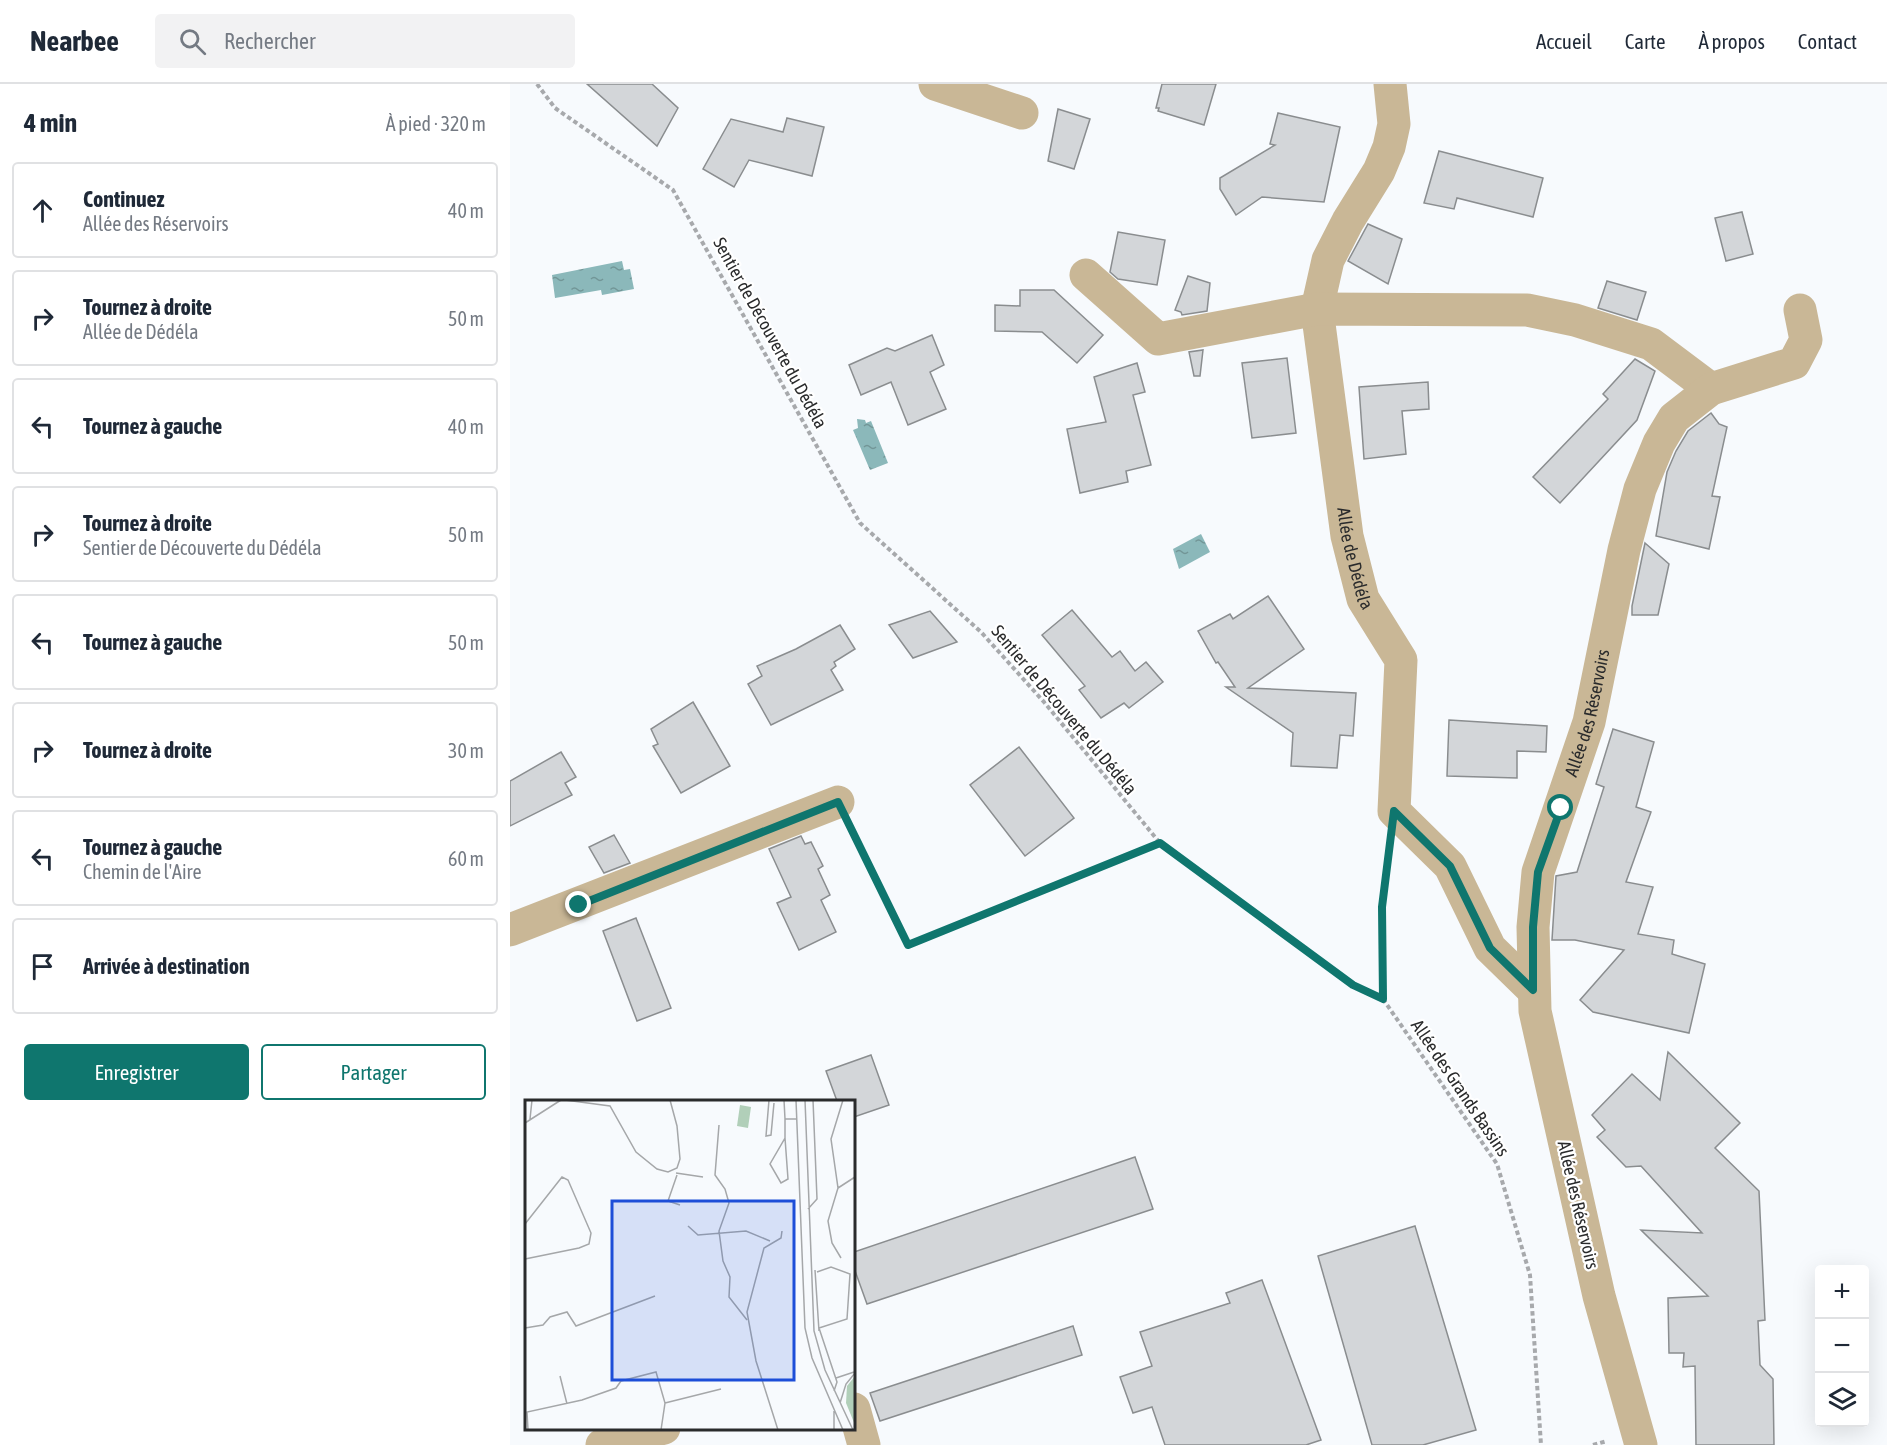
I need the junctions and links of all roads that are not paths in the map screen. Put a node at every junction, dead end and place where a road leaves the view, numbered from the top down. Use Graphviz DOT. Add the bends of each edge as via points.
graph roads {
  1 [pos="935,84"];
  2 [pos="1390,84"];
  3 [pos="1022,113"];
  4 [pos="1086,275"];
  5 [pos="1317,309"];
  6 [pos="1800,310"];
  7 [pos="1711,389"];
  8 [pos="838,802"];
  9 [pos="510,930"];
  10 [pos="1533,990"];
  11 [pos="855,1413"];
  12 [pos="657,1430"];
  13 [pos="602,1445"];
  14 [pos="864,1445"];
  15 [pos="1641,1445"];
  1 -- 3 [label="street"];
  2 -- 5 [label="street, Allée de Dédéla" via="1394,124 1389,147 1328,260"];
  4 -- 5 [label="street" via="1158,339"];
  5 -- 7 [label="street" via="1527,310 1575,320 1651,344"];
  5 -- 10 [label="street, Allée de Dédéla" via="1347,536 1363,599 1401,660 1394,811 1450,866 1490,948"];
  6 -- 7 [label="street, Allée des Réservoirs" via="1806,340 1794,363"];
  7 -- 10 [label="street, Allée des Réservoirs" via="1674,418 1640,489 1612,599 1589,722 1538,872"];
  8 -- 9 [label="street"];
  10 -- 15 [label="street, Allée des Réservoirs" via="1599,1296"];
  11 -- 14 [label="street"];
  12 -- 13 [label="street"];
}
